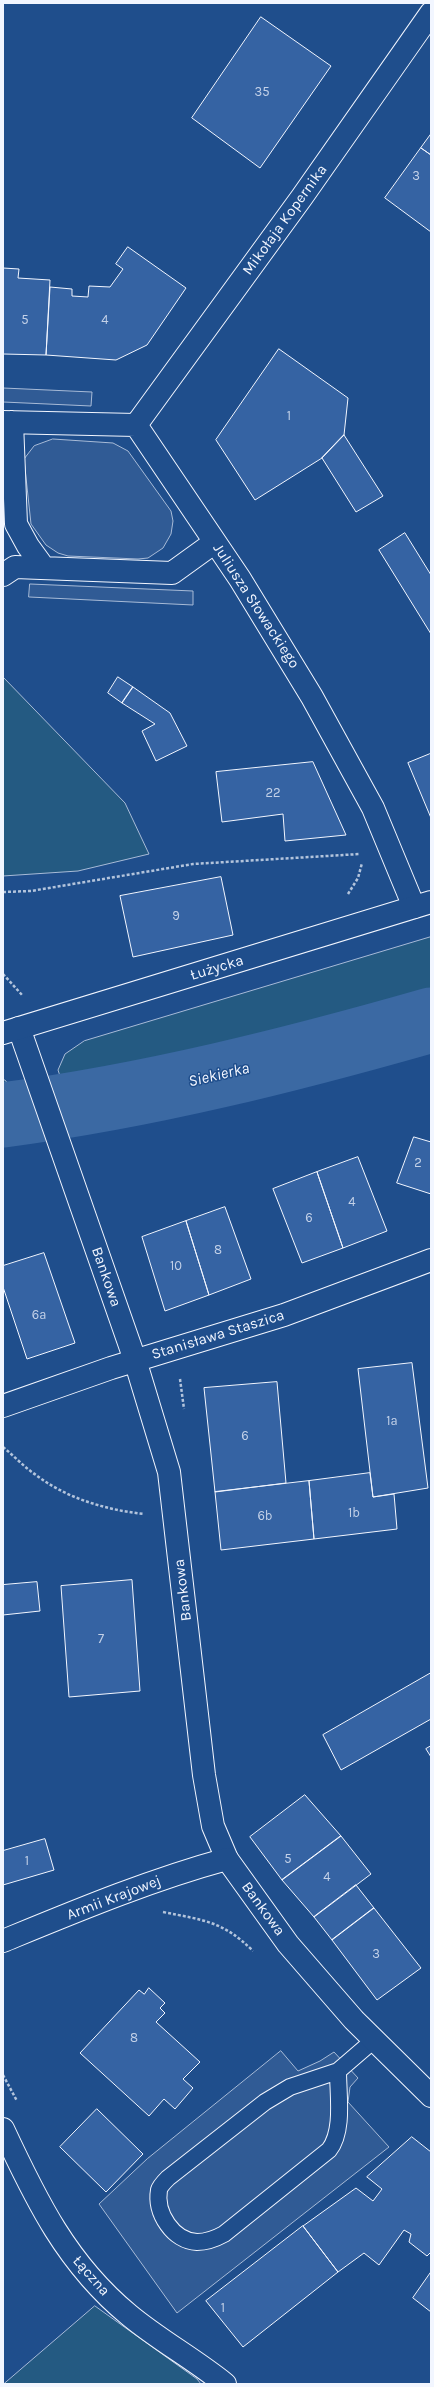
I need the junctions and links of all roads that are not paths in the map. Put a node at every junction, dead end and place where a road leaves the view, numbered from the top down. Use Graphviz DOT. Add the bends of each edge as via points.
graph roads {
  1 [pos="431,13"];
  2 [pos="7,422"];
  3 [pos="136,425"];
  4 [pos="215,542"];
  5 [pos="44,568"];
  6 [pos="3,575"];
  7 [pos="422,905"];
  8 [pos="11,1031"];
  9 [pos="431,1260"];
  10 [pos="135,1360"];
  11 [pos="3,1406"];
  12 [pos="227,1859"];
  13 [pos="3,1942"];
  14 [pos="374,2040"];
  15 [pos="338,2071"];
  16 [pos="431,2096"];
  17 [pos="3,2129"];
  18 [pos="225,2384"];
  1 -- 3 [label="street, Mikołaja Kopernika" via="302,197"];
  2 -- 3 [label="street"];
  2 -- 5 [label="street" via="16,524"];
  3 -- 4 [label="street, Juliusza Słowackiego"];
  4 -- 5 [label="street" via="172,573"];
  4 -- 7 [label="street, Juliusza Słowackiego" via="273,630 366,794 391,848"];
  5 -- 6 [label="street" via="15,567"];
  7 -- 8 [label="street, Łużycka"];
  8 -- 10 [label="street, Bankowa" via="34,1072"];
  9 -- 10 [label="street, Stanisława Staszica" via="284,1315"];
  10 -- 11 [label="street, Stanisława Staszica"];
  10 -- 12 [label="street, Bankowa" via="169,1472 204,1775 213,1826"];
  12 -- 13 [label="street, Armii Krajowej" via="118,1895"];
  12 -- 14 [label="street, Bankowa" via="288,1944"];
  14 -- 15 [label="lane"];
  14 -- 16 [label="street, Bankowa"];
  15 -- 15 [label="lane" via="290,2087 264,2102 168,2178 160,2188 158,2203 162,2216 171,2228 182,2238 197,2242 218,2237 329,2150 337,2128"];
  17 -- 18 [label="street, Łączna" via="44,2214 86,2272 130,2316"];
}
